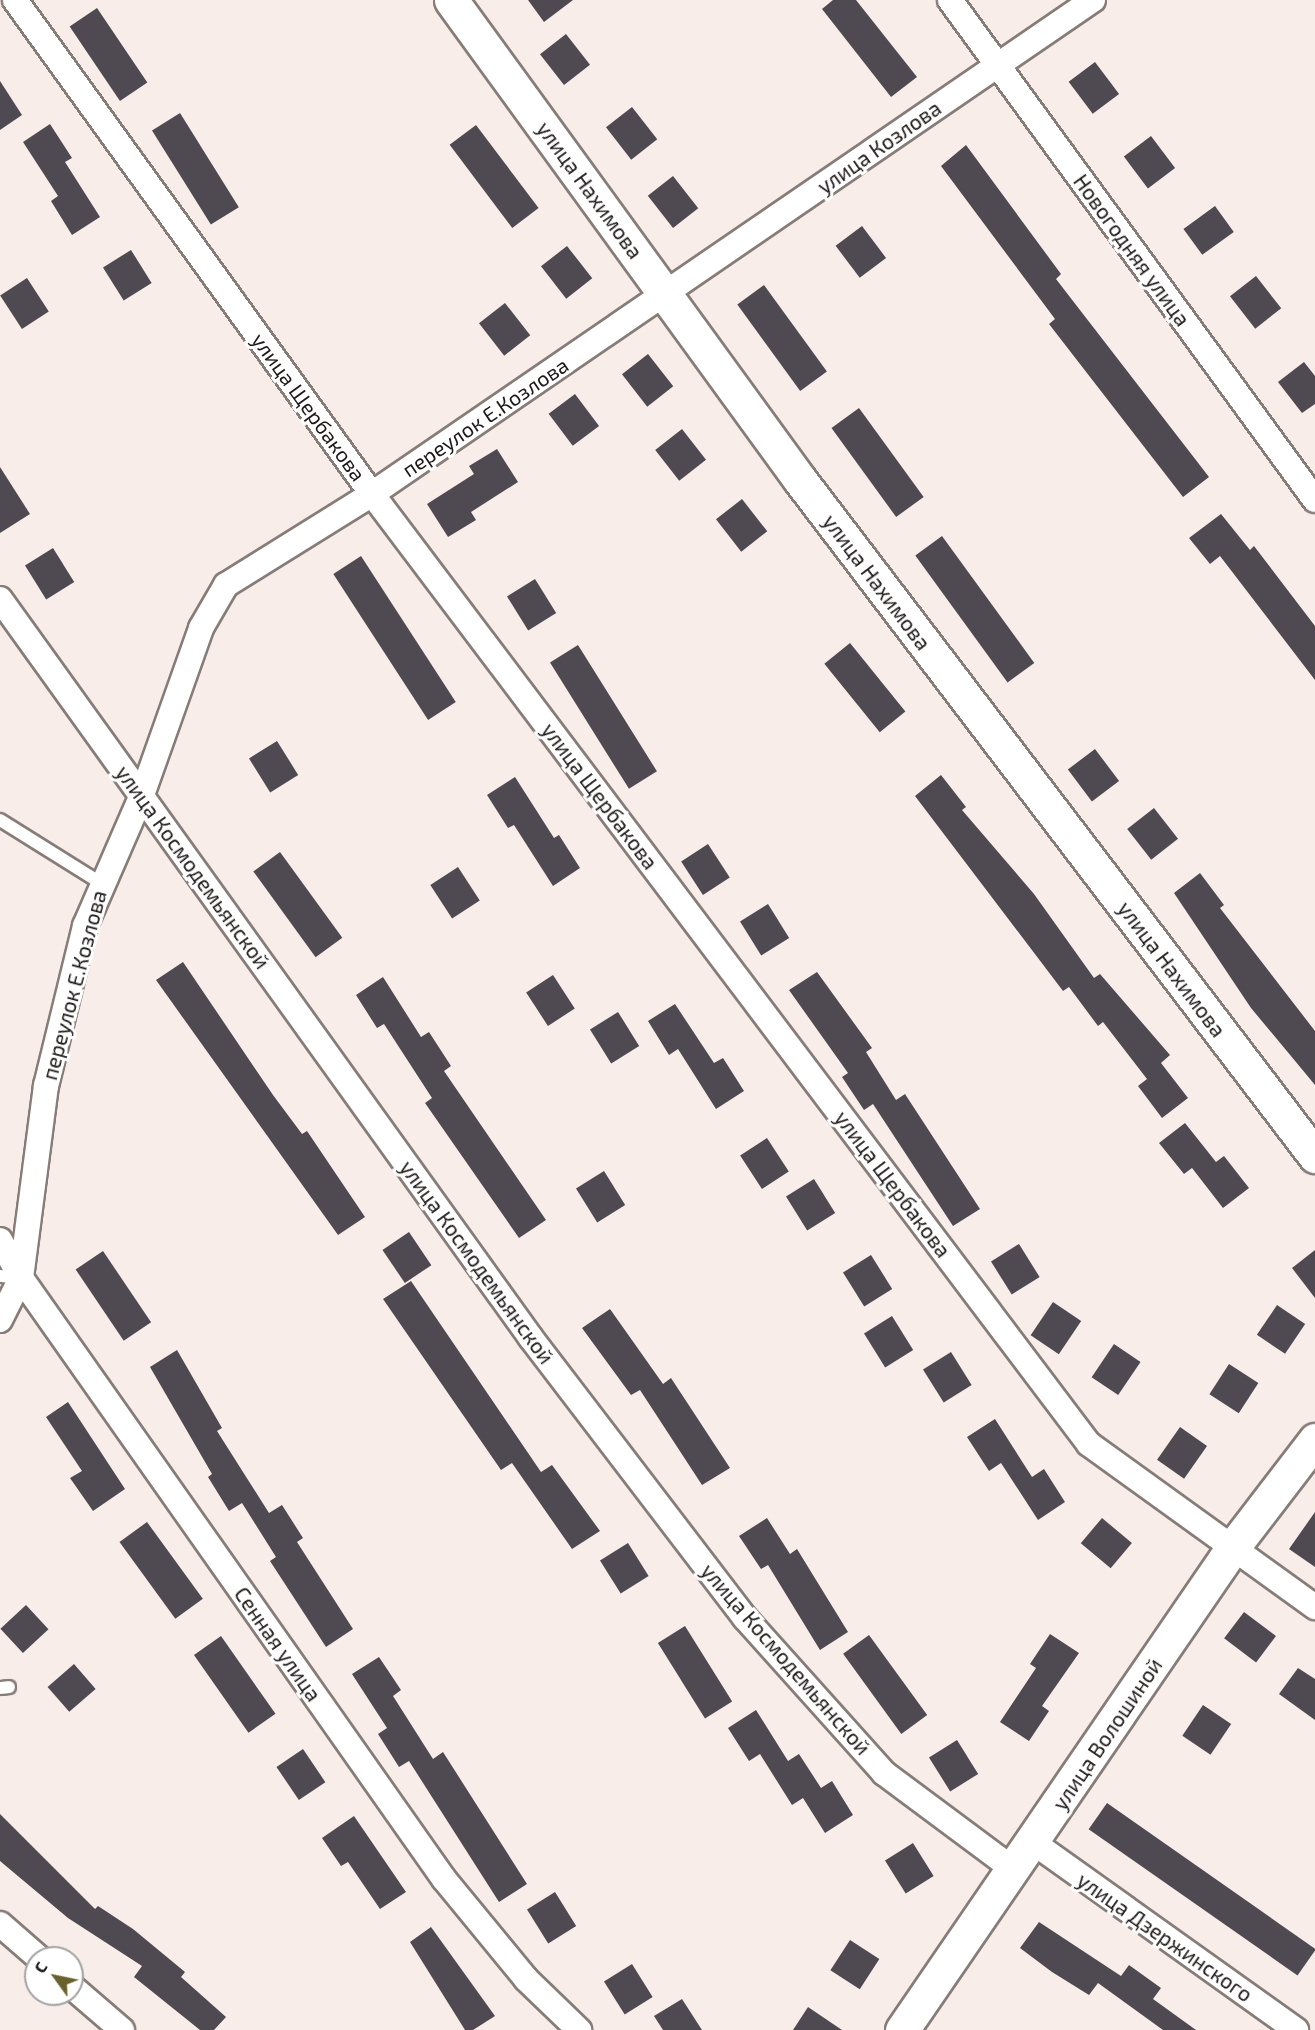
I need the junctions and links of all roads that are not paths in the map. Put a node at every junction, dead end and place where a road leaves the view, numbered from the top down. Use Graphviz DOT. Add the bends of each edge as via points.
graph roads {
  1 [pos="15,0"];
  2 [pos="450,0"];
  3 [pos="950,0"];
  4 [pos="1093,0"];
  5 [pos="996,66"];
  6 [pos="666,294"];
  7 [pos="372,494"];
  8 [pos="1315,500"];
  9 [pos="0,599"];
  10 [pos="142,795"];
  11 [pos="0,820"];
  12 [pos="101,883"];
  13 [pos="1315,1156"];
  14 [pos="0,1240"];
  15 [pos="10,1277"];
  16 [pos="0,1320"];
  17 [pos="1315,1440"];
  18 [pos="1233,1547"];
  19 [pos="1315,1607"];
  20 [pos="1034,1843"];
  21 [pos="1014,1870"];
  22 [pos="0,1924"];
  23 [pos="25,1946"];
  24 [pos="84,1997"];
  25 [pos="122,2030"];
  26 [pos="579,2030"];
  27 [pos="902,2030"];
  28 [pos="1296,2030"];
  1 -- 7 [label="street, улица Щербакова"];
  2 -- 6 [label="main road, улица Нахимова"];
  3 -- 5 [label="street, Новогодняя улица"];
  4 -- 5 [label="street, улица Козлова"];
  5 -- 6 [label="street, улица Козлова"];
  5 -- 8 [label="street, Новогодняя улица"];
  6 -- 7 [label="street, переулок Е.Козлова"];
  6 -- 13 [label="main road, улица Нахимова" via="807,489"];
  7 -- 10 [label="street, переулок Е.Козлова" via="226,585 201,628"];
  7 -- 18 [label="street, улица Щербакова" via="1089,1444"];
  9 -- 10 [label="street, улица Космодемьянской"];
  10 -- 12 [label="street, переулок Е.Козлова"];
  10 -- 21 [label="street, улица Космодемьянской" via="531,1338 745,1618 884,1773"];
  11 -- 12 [label="lane"];
  12 -- 15 [label="street, переулок Е.Козлова" via="46,1086"];
  14 -- 15 [label="street, Сенная улица"];
  15 -- 16 [label="street, переулок Е.Козлова"];
  15 -- 26 [label="street, Сенная улица" via="444,1879 526,1979"];
  17 -- 18 [label="main road, улица Волошиной"];
  18 -- 19 [label="street, улица Щербакова"];
  18 -- 20 [label="main road, улица Волошиной"];
  20 -- 21 [label="main road, улица Волошиной"];
  20 -- 28 [label="street, улица Дзержинского"];
  21 -- 27 [label="main road, улица Волошиной"];
  22 -- 23 [label="street"];
  24 -- 25 [label="street"];
}
